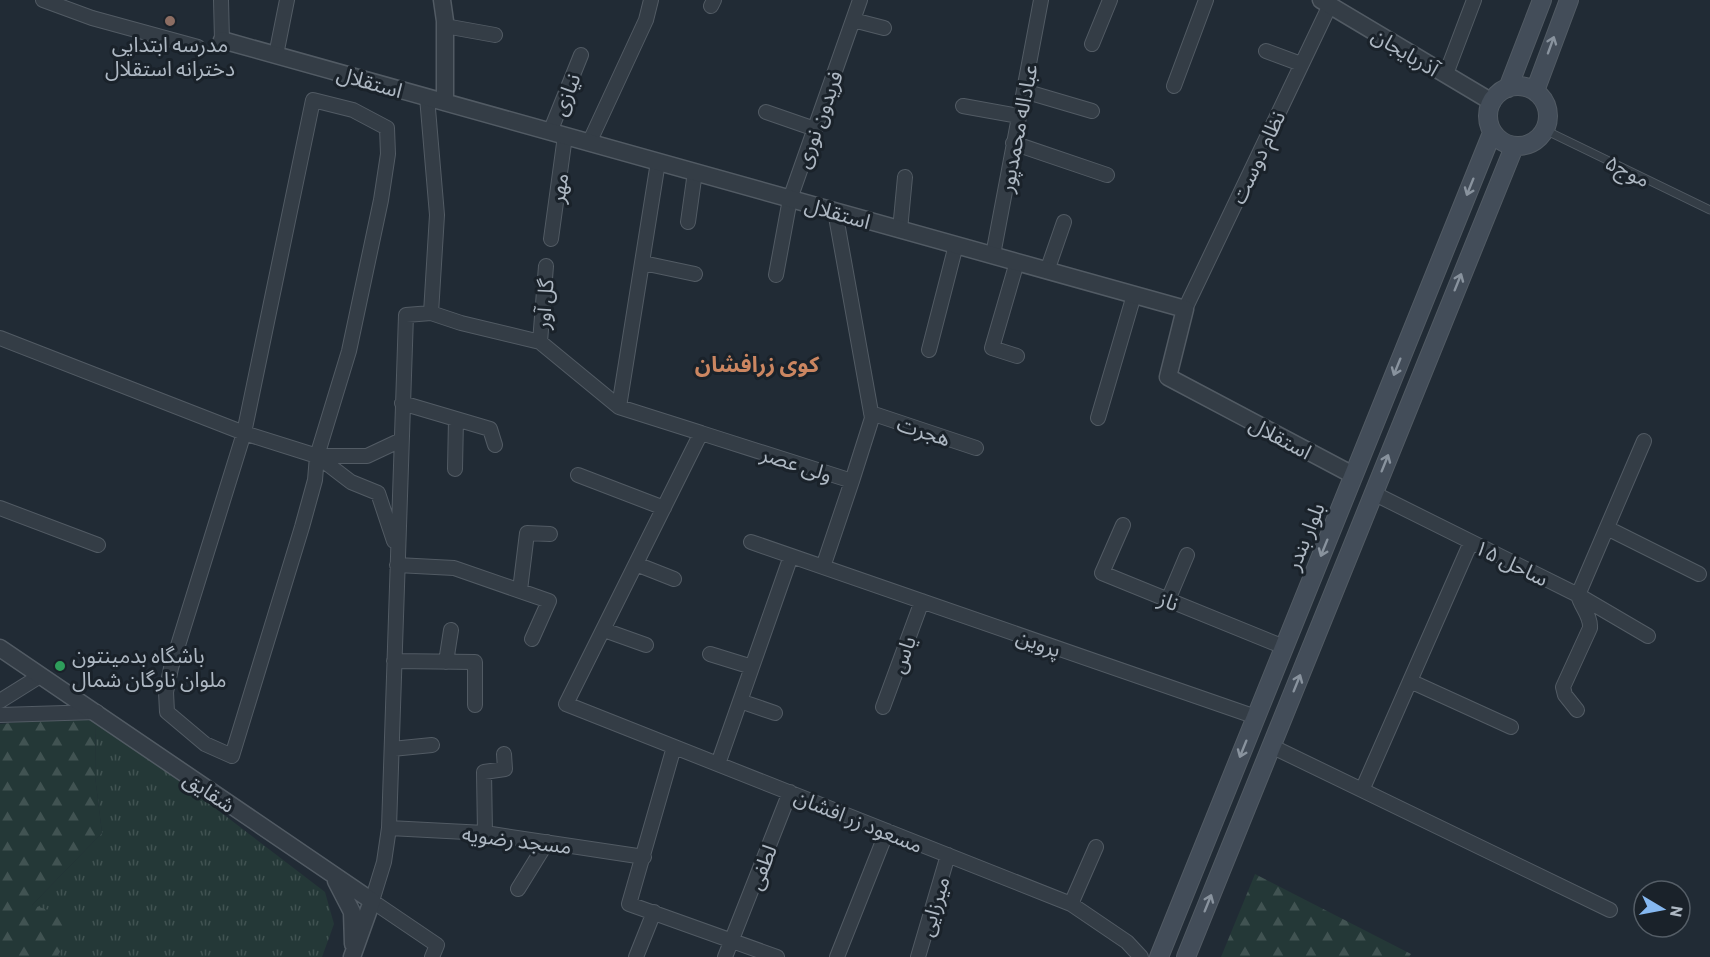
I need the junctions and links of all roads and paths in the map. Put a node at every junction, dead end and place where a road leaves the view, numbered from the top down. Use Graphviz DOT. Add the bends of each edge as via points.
graph roads {
  1 [pos="44,0"];
  2 [pos="221,0"];
  3 [pos="287,0"];
  4 [pos="442,0"];
  5 [pos="651,0"];
  6 [pos="860,0"];
  7 [pos="1041,0"];
  8 [pos="1110,0"];
  9 [pos="1206,0"];
  10 [pos="1474,0"];
  11 [pos="1325,3"];
  12 [pos="1540,3"];
  13 [pos="1566,8"];
  14 [pos="853,20"];
  15 [pos="445,26"];
  16 [pos="884,27"];
  17 [pos="495,35"];
  18 [pos="222,40"];
  19 [pos="1092,44"];
  20 [pos="198,47"];
  21 [pos="1266,51"];
  22 [pos="276,55"];
  23 [pos="580,55"];
  24 [pos="1301,64"];
  25 [pos="1446,74"];
  26 [pos="1174,86"];
  27 [pos="1508,88"];
  28 [pos="1024,91"];
  29 [pos="1535,91"];
  30 [pos="427,97"];
  31 [pos="445,102"];
  32 [pos="1492,102"];
  33 [pos="963,106"];
  34 [pos="1092,111"];
  35 [pos="766,112"];
  36 [pos="1019,116"];
  37 [pos="815,129"];
  38 [pos="1545,130"];
  39 [pos="1492,132"];
  40 [pos="557,134"];
  41 [pos="589,142"];
  42 [pos="1013,143"];
  43 [pos="1514,147"];
  44 [pos="658,162"];
  45 [pos="695,172"];
  46 [pos="1107,175"];
  47 [pos="905,177"];
  48 [pos="790,199"];
  49 [pos="1710,210"];
  50 [pos="835,211"];
  51 [pos="688,222"];
  52 [pos="1064,222"];
  53 [pos="900,230"];
  54 [pos="551,239"];
  55 [pos="956,245"];
  56 [pos="993,255"];
  57 [pos="1017,262"];
  58 [pos="643,263"];
  59 [pos="546,266"];
  60 [pos="1047,271"];
  61 [pos="695,274"];
  62 [pos="776,275"];
  63 [pos="1134,295"];
  64 [pos="1185,309"];
  65 [pos="431,313"];
  66 [pos="0,338"];
  67 [pos="540,342"];
  68 [pos="929,350"];
  69 [pos="1017,356"];
  70 [pos="402,403"];
  71 [pos="619,407"];
  72 [pos="871,413"];
  73 [pos="1098,418"];
  74 [pos="456,419"];
  75 [pos="243,433"];
  76 [pos="701,433"];
  77 [pos="401,440"];
  78 [pos="1644,441"];
  79 [pos="495,445"];
  80 [pos="976,448"];
  81 [pos="317,456"];
  82 [pos="455,469"];
  83 [pos="1353,475"];
  84 [pos="578,476"];
  85 [pos="852,481"];
  86 [pos="1373,493"];
  87 [pos="0,508"];
  88 [pos="664,508"];
  89 [pos="1123,525"];
  90 [pos="1607,528"];
  91 [pos="550,534"];
  92 [pos="751,542"];
  93 [pos="1471,542"];
  94 [pos="98,545"];
  95 [pos="1187,555"];
  96 [pos="791,556"];
  97 [pos="397,558"];
  98 [pos="636,564"];
  99 [pos="823,567"];
  100 [pos="1699,574"];
  101 [pos="674,579"];
  102 [pos="520,590"];
  103 [pos="1578,595"];
  104 [pos="1168,600"];
  105 [pos="922,601"];
  106 [pos="451,630"];
  107 [pos="604,630"];
  108 [pos="1648,636"];
  109 [pos="532,639"];
  110 [pos="646,645"];
  111 [pos="1284,647"];
  112 [pos="0,648"];
  113 [pos="710,654"];
  114 [pos="394,661"];
  115 [pos="446,662"];
  116 [pos="752,668"];
  117 [pos="40,676"];
  118 [pos="1410,681"];
  119 [pos="740,701"];
  120 [pos="0,702"];
  121 [pos="475,705"];
  122 [pos="883,707"];
  123 [pos="1577,710"];
  124 [pos="97,712"];
  125 [pos="775,713"];
  126 [pos="0,715"];
  127 [pos="1256,717"];
  128 [pos="1511,727"];
  129 [pos="432,745"];
  130 [pos="1271,746"];
  131 [pos="674,747"];
  132 [pos="392,749"];
  133 [pos="504,754"];
  134 [pos="718,764"];
  135 [pos="1363,788"];
  136 [pos="790,792"];
  137 [pos="389,828"];
  138 [pos="887,831"];
  139 [pos="486,833"];
  140 [pos="547,842"];
  141 [pos="1095,847"];
  142 [pos="948,855"];
  143 [pos="644,857"];
  144 [pos="333,875"];
  145 [pos="518,889"];
  146 [pos="372,901"];
  147 [pos="1071,904"];
  148 [pos="1610,910"];
  149 [pos="654,912"];
  150 [pos="732,941"];
  151 [pos="353,954"];
  152 [pos="436,955"];
  153 [pos="636,957"];
  154 [pos="725,957"];
  155 [pos="777,957"];
  156 [pos="837,957"];
  157 [pos="918,957"];
  158 [pos="1140,957"];
  159 [pos="1159,957"];
  160 [pos="1186,957"];
  1 -- 20 [label="street" via="92,18"];
  2 -- 18 [label="street"];
  3 -- 22 [label="street"];
  4 -- 15 [label="street"];
  5 -- 41 [label="street" via="646,20"];
  6 -- 14 [label="street, فریدون نوری"];
  7 -- 28 [label="street, عباداله محمدپور"];
  8 -- 19 [label="street"];
  9 -- 26 [label="street"];
  10 -- 25 [label="street"];
  11 -- 24 [label="street, نظام دوست"];
  11 -- 25 [label="street, آذربایجان"];
  12 -- 13 [label="main road"];
  12 -- 27 [label="main road"];
  29 -- 13 [label="main road, one-way"];
  14 -- 16 [label="street"];
  14 -- 37 [label="street, فریدون نوری"];
  15 -- 17 [label="street"];
  15 -- 31 [label="street"];
  18 -- 22 [label="street, استقلال"];
  21 -- 24 [label="street"];
  22 -- 30 [label="street, استقلال"];
  23 -- 40 [label="street, نیازی"];
  24 -- 64 [label="street, نظام دوست"];
  25 -- 32 [label="street, آذربایجان"];
  27 -- 29 [label="main road" via="1522,86"];
  27 -- 32 [label="main road"];
  28 -- 34 [label="street"];
  28 -- 36 [label="street, عباداله محمدپور"];
  29 -- 38 [label="main road" via="1547,109"];
  30 -- 31 [label="street, استقلال"];
  30 -- 65 [label="street" via="437,215"];
  31 -- 40 [label="street, استقلال"];
  32 -- 39 [label="main road" via="1488,112"];
  33 -- 36 [label="street"];
  35 -- 37 [label="street"];
  36 -- 42 [label="street, عباداله محمدپور"];
  37 -- 48 [label="street, فریدون نوری"];
  38 -- 43 [label="main road" via="1537,140"];
  38 -- 49 [label="lane, موج۵"];
  39 -- 43 [label="main road"];
  39 -- 83 [label="main road, بلوار بندر, one-way"];
  40 -- 41 [label="street, استقلال"];
  40 -- 54 [label="street, مهر"];
  41 -- 44 [label="street, استقلال"];
  42 -- 46 [label="street"];
  42 -- 56 [label="street, عباداله محمدپور"];
  86 -- 43 [label="main road, one-way"];
  44 -- 45 [label="street, استقلال"];
  44 -- 58 [label="street"];
  45 -- 48 [label="street, استقلال"];
  45 -- 51 [label="street"];
  47 -- 53 [label="street"];
  48 -- 50 [label="street, استقلال"];
  48 -- 62 [label="street, فریدون نوری"];
  50 -- 53 [label="street, استقلال"];
  50 -- 72 [label="street"];
  52 -- 60 [label="street"];
  53 -- 55 [label="street, استقلال"];
  55 -- 56 [label="street, استقلال"];
  55 -- 68 [label="street"];
  56 -- 57 [label="street, استقلال"];
  57 -- 60 [label="street, استقلال"];
  57 -- 69 [label="street" via="992,348"];
  58 -- 61 [label="street"];
  58 -- 71 [label="street"];
  59 -- 67 [label="street, گل آور"];
  60 -- 63 [label="street, استقلال"];
  63 -- 64 [label="street, استقلال"];
  63 -- 73 [label="street"];
  64 -- 83 [label="street, استقلال" via="1168,377"];
  65 -- 67 [label="street"];
  65 -- 70 [label="street" via="406,315"];
  66 -- 75 [label="street"];
  67 -- 71 [label="street"];
  70 -- 74 [label="street"];
  70 -- 77 [label="street"];
  71 -- 76 [label="street, ولی عصر"];
  72 -- 80 [label="street, هجرت"];
  72 -- 85 [label="street"];
  74 -- 79 [label="street" via="490,429"];
  74 -- 82 [label="street"];
  75 -- 81 [label="street"];
  75 -- 81 [label="street" via="166,692 167,712 205,744 232,756 302,527 315,480"];
  75 -- 81 [label="street" via="313,100 352,110 387,128 388,154 358,313"];
  76 -- 85 [label="street, ولی عصر"];
  76 -- 88 [label="street"];
  77 -- 81 [label="street" via="367,456"];
  77 -- 97 [label="street"];
  78 -- 90 [label="street"];
  81 -- 97 [label="street" via="351,482 378,493"];
  83 -- 111 [label="main road, بلوار بندر, one-way"];
  84 -- 88 [label="street"];
  85 -- 99 [label="street, ولی عصر"];
  86 -- 93 [label="street, ساحل ۱۵"];
  130 -- 86 [label="main road, one-way"];
  87 -- 94 [label="street"];
  88 -- 98 [label="street"];
  89 -- 104 [label="street, ناز" via="1102,573"];
  90 -- 100 [label="street"];
  90 -- 103 [label="street"];
  91 -- 102 [label="street" via="527,533"];
  92 -- 96 [label="street"];
  93 -- 103 [label="street, ساحل ۱۵"];
  93 -- 118 [label="street"];
  95 -- 104 [label="street"];
  96 -- 99 [label="street"];
  96 -- 116 [label="street"];
  97 -- 102 [label="street" via="454,568"];
  97 -- 114 [label="street"];
  98 -- 101 [label="street"];
  98 -- 107 [label="street"];
  99 -- 105 [label="street, پروین"];
  102 -- 109 [label="street" via="549,601"];
  103 -- 108 [label="street, ساحل ۱۵"];
  103 -- 123 [label="street" via="1590,628 1563,687"];
  104 -- 111 [label="street, ناز"];
  105 -- 122 [label="street, یاس"];
  105 -- 127 [label="street, پروین"];
  106 -- 115 [label="street"];
  107 -- 110 [label="street"];
  107 -- 131 [label="street, مسعود زر افشان" via="566,704"];
  111 -- 127 [label="main road, بلوار بندر"];
  112 -- 117 [label="street, شقایق"];
  113 -- 116 [label="street"];
  114 -- 115 [label="street"];
  114 -- 132 [label="street"];
  115 -- 121 [label="street" via="475,662"];
  116 -- 119 [label="street"];
  117 -- 120 [label="street"];
  117 -- 124 [label="street, شقایق"];
  118 -- 128 [label="street"];
  118 -- 135 [label="street"];
  119 -- 125 [label="street"];
  119 -- 134 [label="street"];
  124 -- 126 [label="street"];
  124 -- 144 [label="street, شقایق"];
  127 -- 159 [label="main road, بلوار بندر, one-way"];
  129 -- 132 [label="street"];
  130 -- 135 [label="street"];
  160 -- 130 [label="main road, one-way"];
  131 -- 134 [label="street, مسعود زر افشان"];
  131 -- 143 [label="street"];
  132 -- 137 [label="street"];
  133 -- 139 [label="street" via="505,769 483,772"];
  134 -- 136 [label="street, مسعود زر افشان"];
  135 -- 148 [label="street"];
  136 -- 138 [label="street, مسعود زر افشان"];
  136 -- 150 [label="street, لطفی"];
  137 -- 139 [label="street, مسجد رضویه"];
  137 -- 146 [label="street"];
  138 -- 142 [label="street, مسعود زر افشان"];
  138 -- 156 [label="street"];
  139 -- 140 [label="street, مسجد رضویه"];
  140 -- 143 [label="street, مسجد رضویه"];
  140 -- 145 [label="street"];
  141 -- 147 [label="street"];
  142 -- 147 [label="street, مسعود زر افشان"];
  142 -- 157 [label="street, میرزایی"];
  143 -- 149 [label="street" via="629,904"];
  144 -- 146 [label="street, شقایق"];
  144 -- 151 [label="street" via="352,912"];
  146 -- 151 [label="street"];
  146 -- 152 [label="street" via="437,945"];
  147 -- 158 [label="street, مسعود زر افشان" via="1127,942"];
  149 -- 150 [label="street"];
  149 -- 153 [label="street"];
  150 -- 154 [label="street, لطفی"];
  150 -- 155 [label="street"];
}
